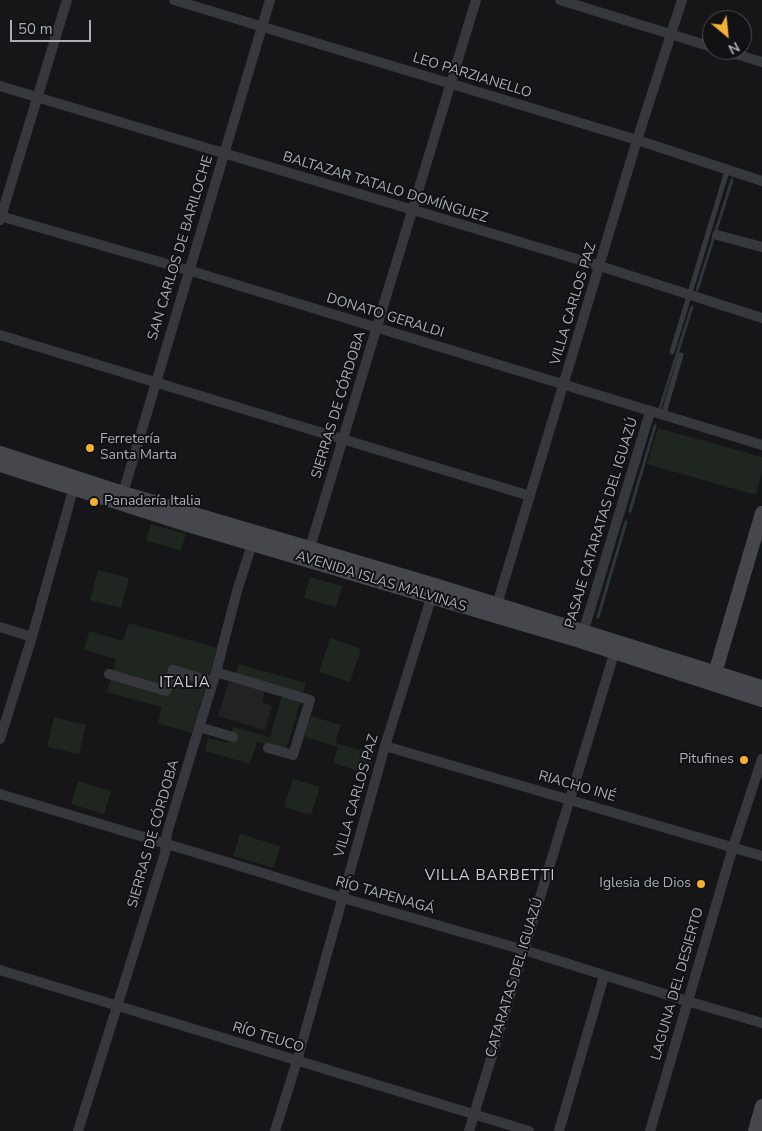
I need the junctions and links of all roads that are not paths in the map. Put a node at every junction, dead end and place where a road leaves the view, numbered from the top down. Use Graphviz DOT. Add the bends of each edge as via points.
graph roads {
  1 [pos="67,0"];
  2 [pos="174,0"];
  3 [pos="270,0"];
  4 [pos="476,0"];
  5 [pos="560,0"];
  6 [pos="682,0"];
  7 [pos="262,26"];
  8 [pos="670,34"];
  9 [pos="702,44"];
  10 [pos="450,84"];
  11 [pos="0,86"];
  12 [pos="37,97"];
  13 [pos="637,140"];
  14 [pos="224,154"];
  15 [pos="727,171"];
  16 [pos="762,182"];
  17 [pos="412,211"];
  18 [pos="0,217"];
  19 [pos="717,235"];
  20 [pos="762,247"];
  21 [pos="600,266"];
  22 [pos="188,270"];
  23 [pos="689,295"];
  24 [pos="762,318"];
  25 [pos="377,328"];
  26 [pos="0,335"];
  27 [pos="672,352"];
  28 [pos="682,355"];
  29 [pos="155,383"];
  30 [pos="564,384"];
  31 [pos="650,412"];
  32 [pos="664,416"];
  33 [pos="342,440"];
  34 [pos="762,445"];
  35 [pos="0,453"];
  36 [pos="0,465"];
  37 [pos="75,484"];
  38 [pos="530,496"];
  39 [pos="122,499"];
  40 [pos="762,513"];
  41 [pos="252,544"];
  42 [pos="308,554"];
  43 [pos="433,591"];
  44 [pos="495,610"];
  45 [pos="0,627"];
  46 [pos="582,636"];
  47 [pos="32,637"];
  48 [pos="614,654"];
  49 [pos="216,672"];
  50 [pos="109,674"];
  51 [pos="713,678"];
  52 [pos="213,682"];
  53 [pos="762,687"];
  54 [pos="762,700"];
  55 [pos="199,727"];
  56 [pos="232,737"];
  57 [pos="0,738"];
  58 [pos="385,746"];
  59 [pos="268,748"];
  60 [pos="762,759"];
  61 [pos="0,794"];
  62 [pos="569,799"];
  63 [pos="166,845"];
  64 [pos="733,847"];
  65 [pos="762,856"];
  66 [pos="343,898"];
  67 [pos="524,950"];
  68 [pos="0,970"];
  69 [pos="604,976"];
  70 [pos="687,1002"];
  71 [pos="117,1006"];
  72 [pos="762,1023"];
  73 [pos="297,1061"];
  74 [pos="762,1106"];
  75 [pos="474,1115"];
  76 [pos="78,1131"];
  77 [pos="274,1131"];
  78 [pos="469,1131"];
  79 [pos="529,1131"];
  80 [pos="559,1131"];
  81 [pos="650,1131"];
  82 [pos="755,1131"];
  1 -- 12 [label="street"];
  2 -- 7 [label="street, LEO PARZIANELLO"];
  3 -- 7 [label="street, SAN CARLOS DE BARILOCHE"];
  4 -- 10 [label="street, SIERRAS DE CÓRDOBA"];
  5 -- 8 [label="street"];
  6 -- 8 [label="street, VILLA CARLOS PAZ"];
  7 -- 10 [label="street, LEO PARZIANELLO"];
  7 -- 14 [label="street, SAN CARLOS DE BARILOCHE"];
  8 -- 9 [label="street"];
  8 -- 13 [label="street, VILLA CARLOS PAZ"];
  10 -- 13 [label="street, LEO PARZIANELLO"];
  10 -- 17 [label="street, SIERRAS DE CÓRDOBA"];
  11 -- 12 [label="street, BALTAZAR TATALO DOMÍNGUEZ"];
  12 -- 14 [label="street, BALTAZAR TATALO DOMÍNGUEZ"];
  12 -- 18 [label="street"];
  13 -- 15 [label="street, LEO PARZIANELLO"];
  13 -- 21 [label="street, VILLA CARLOS PAZ"];
  14 -- 17 [label="street, BALTAZAR TATALO DOMÍNGUEZ"];
  14 -- 22 [label="street, SAN CARLOS DE BARILOCHE"];
  15 -- 16 [label="street, LEO PARZIANELLO"];
  15 -- 23 [label="lane"];
  17 -- 21 [label="street, BALTAZAR TATALO DOMÍNGUEZ"];
  17 -- 25 [label="street, SIERRAS DE CÓRDOBA"];
  18 -- 22 [label="street, DONATO GERALDI"];
  19 -- 20 [label="street"];
  21 -- 23 [label="street, BALTAZAR TATALO DOMÍNGUEZ"];
  21 -- 30 [label="street, VILLA CARLOS PAZ"];
  22 -- 25 [label="street, DONATO GERALDI"];
  22 -- 29 [label="street, SAN CARLOS DE BARILOCHE"];
  23 -- 24 [label="street, BALTAZAR TATALO DOMÍNGUEZ"];
  23 -- 27 [label="lane"];
  25 -- 30 [label="street, DONATO GERALDI"];
  25 -- 33 [label="street, SIERRAS DE CÓRDOBA"];
  26 -- 29 [label="street"];
  28 -- 32 [label="lane"];
  29 -- 33 [label="street"];
  29 -- 39 [label="street, SAN CARLOS DE BARILOCHE"];
  30 -- 31 [label="street, DONATO GERALDI"];
  30 -- 38 [label="street, VILLA CARLOS PAZ"];
  31 -- 32 [label="street, DONATO GERALDI"];
  31 -- 46 [label="street, PASAJE CATARATAS DEL IGUAZÚ"];
  32 -- 34 [label="street, DONATO GERALDI"];
  33 -- 38 [label="street"];
  33 -- 42 [label="street, SIERRAS DE CÓRDOBA"];
  35 -- 37 [label="main road, AVENIDA ISLAS MALVINAS"];
  36 -- 37 [label="main road, AVENIDA ISLAS MALVINAS"];
  37 -- 39 [label="main road, AVENIDA ISLAS MALVINAS"];
  37 -- 47 [label="street"];
  38 -- 44 [label="street, VILLA CARLOS PAZ"];
  39 -- 41 [label="main road, AVENIDA ISLAS MALVINAS"];
  39 -- 42 [label="main road, AVENIDA ISLAS MALVINAS"];
  40 -- 51 [label="main road"];
  41 -- 42 [label="main road, AVENIDA ISLAS MALVINAS"];
  41 -- 49 [label="street, SIERRAS DE CÓRDOBA"];
  42 -- 43 [label="main road, AVENIDA ISLAS MALVINAS"];
  43 -- 44 [label="main road, AVENIDA ISLAS MALVINAS"];
  43 -- 58 [label="street, VILLA CARLOS PAZ"];
  44 -- 46 [label="main road, AVENIDA ISLAS MALVINAS"];
  45 -- 47 [label="street"];
  46 -- 48 [label="main road, AVENIDA ISLAS MALVINAS"];
  46 -- 51 [label="main road, AVENIDA ISLAS MALVINAS"];
  47 -- 57 [label="street"];
  48 -- 51 [label="main road, AVENIDA ISLAS MALVINAS"];
  48 -- 62 [label="street, CATARATAS DEL IGUAZÚ"];
  49 -- 52 [label="street, SIERRAS DE CÓRDOBA"];
  49 -- 59 [label="street" via="310,700 293,755"];
  50 -- 52 [label="street" via="166,691 172,670"];
  51 -- 53 [label="main road, AVENIDA ISLAS MALVINAS"];
  51 -- 54 [label="main road, AVENIDA ISLAS MALVINAS"];
  52 -- 55 [label="street, SIERRAS DE CÓRDOBA"];
  55 -- 56 [label="street"];
  55 -- 63 [label="street, SIERRAS DE CÓRDOBA"];
  58 -- 62 [label="street, RIACHO INÉ"];
  58 -- 66 [label="street, VILLA CARLOS PAZ"];
  60 -- 64 [label="street, LAGUNA DEL DESIERTO"];
  61 -- 63 [label="street, RÍO TAPENAGÁ"];
  62 -- 64 [label="street, RIACHO INÉ"];
  62 -- 67 [label="street, CATARATAS DEL IGUAZÚ"];
  63 -- 66 [label="street, RÍO TAPENAGÁ"];
  63 -- 71 [label="street, SIERRAS DE CÓRDOBA"];
  64 -- 65 [label="street, RIACHO INÉ"];
  64 -- 70 [label="street, LAGUNA DEL DESIERTO"];
  66 -- 67 [label="street, RÍO TAPENAGÁ"];
  66 -- 73 [label="street, VILLA CARLOS PAZ"];
  67 -- 69 [label="street, RÍO TAPENAGÁ"];
  67 -- 75 [label="street, CATARATAS DEL IGUAZÚ"];
  68 -- 71 [label="street, RÍO TEUCO"];
  69 -- 70 [label="street, RÍO TAPENAGÁ"];
  69 -- 80 [label="street"];
  70 -- 72 [label="street, RÍO TAPENAGÁ"];
  70 -- 81 [label="street, LAGUNA DEL DESIERTO"];
  71 -- 73 [label="street, RÍO TEUCO"];
  71 -- 76 [label="street, SIERRAS DE CÓRDOBA"];
  73 -- 75 [label="street, RÍO TEUCO"];
  73 -- 77 [label="street, VILLA CARLOS PAZ"];
  74 -- 82 [label="main road"];
  75 -- 78 [label="street, CATARATAS DEL IGUAZÚ"];
  75 -- 79 [label="street, RÍO TEUCO"];
}
